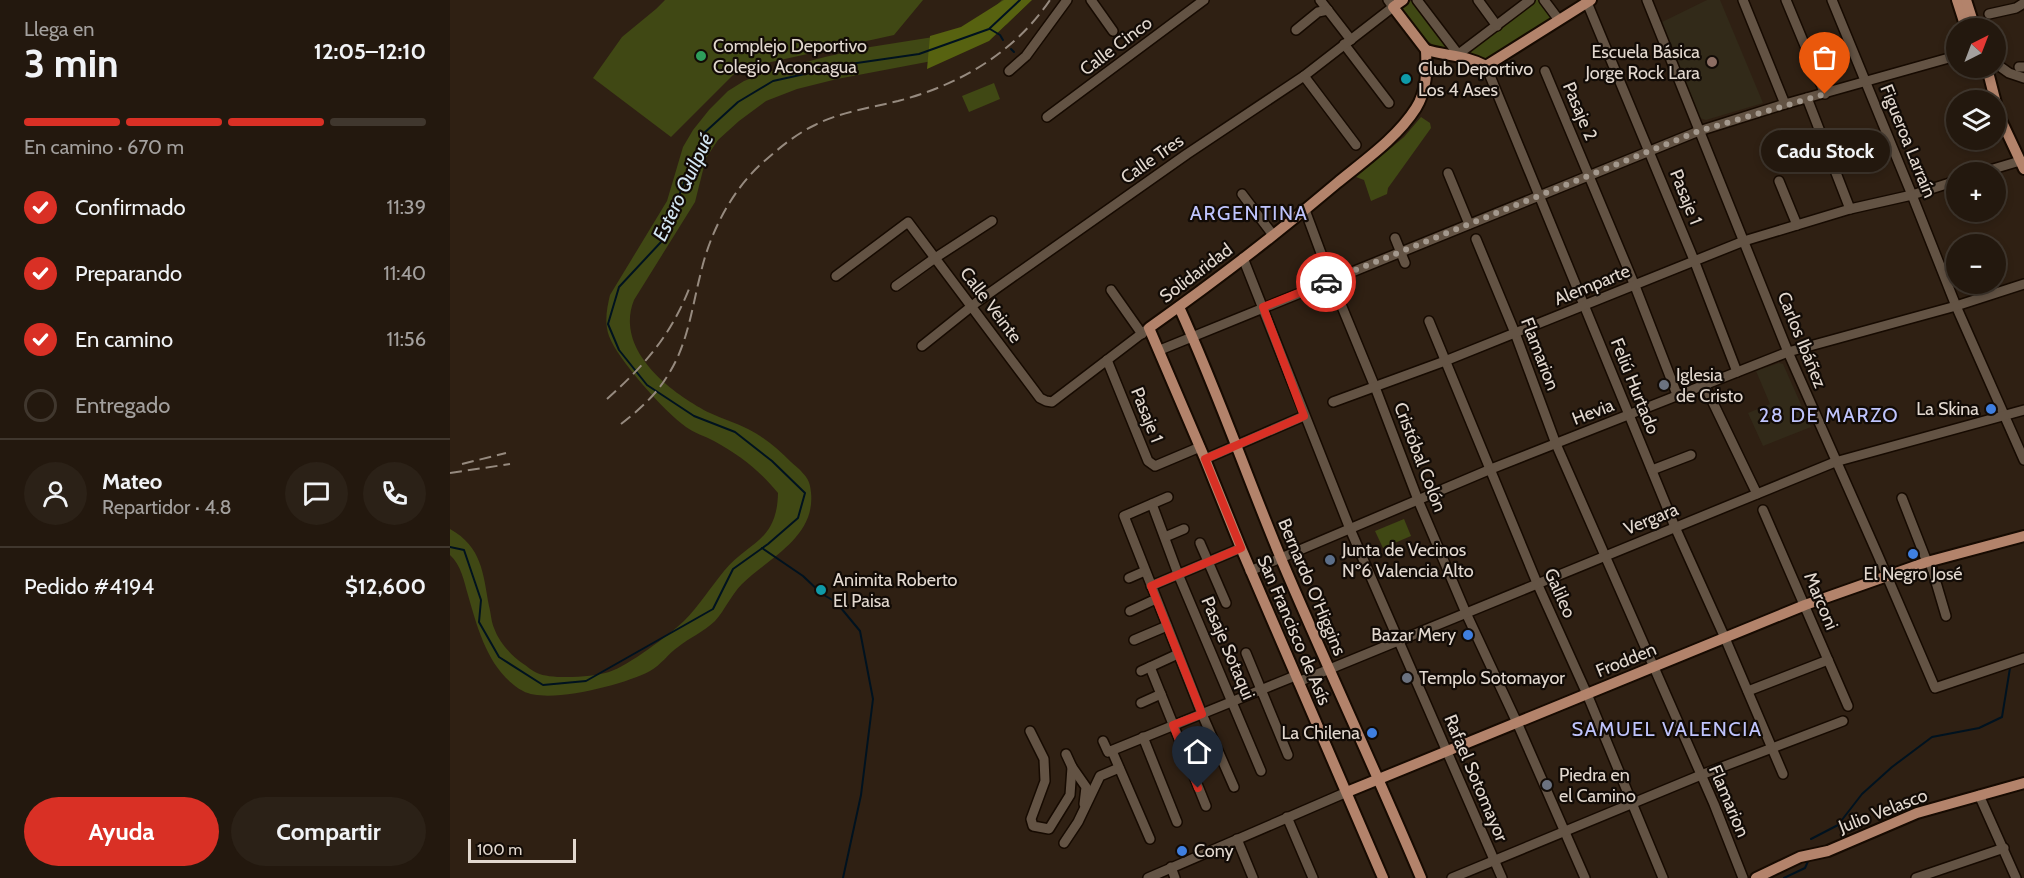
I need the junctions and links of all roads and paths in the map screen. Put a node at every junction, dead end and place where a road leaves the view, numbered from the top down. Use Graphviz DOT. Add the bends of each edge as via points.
graph roads {
  1 [pos="1066,0"];
  2 [pos="1091,0"];
  3 [pos="1204,0"];
  4 [pos="1320,0"];
  5 [pos="1403,0"];
  6 [pos="1417,0"];
  7 [pos="1478,0"];
  8 [pos="1530,0"];
  9 [pos="1544,0"];
  10 [pos="1647,0"];
  11 [pos="1743,0"];
  12 [pos="1786,0"];
  13 [pos="1832,0"];
  14 [pos="1957,0"];
  15 [pos="1966,0"];
  16 [pos="1585,1"];
  17 [pos="2024,3"];
  18 [pos="1391,4"];
  19 [pos="1328,10"];
  20 [pos="1989,14"];
  21 [pos="1963,18"];
  22 [pos="1972,18"];
  23 [pos="1559,20"];
  24 [pos="1497,26"];
  25 [pos="1296,30"];
  26 [pos="1113,31"];
  27 [pos="1348,42"];
  28 [pos="1426,50"];
  29 [pos="1456,56"];
  30 [pos="1946,59"];
  31 [pos="1486,66"];
  32 [pos="1009,71"];
  33 [pos="1545,71"];
  34 [pos="2006,71"];
  35 [pos="1304,76"];
  36 [pos="2024,78"];
  37 [pos="1866,82"];
  38 [pos="1825,94"];
  39 [pos="1807,98"];
  40 [pos="1389,104"];
  41 [pos="1785,104"];
  42 [pos="1047,117"];
  43 [pos="1699,131"];
  44 [pos="2006,131"];
  45 [pos="1356,145"];
  46 [pos="1649,151"];
  47 [pos="2022,165"];
  48 [pos="2006,168"];
  49 [pos="1448,173"];
  50 [pos="1589,175"];
  51 [pos="1779,182"];
  52 [pos="1946,184"];
  53 [pos="1242,194"];
  54 [pos="1912,195"];
  55 [pos="1539,196"];
  56 [pos="1850,209"];
  57 [pos="1305,210"];
  58 [pos="992,221"];
  59 [pos="1469,224"];
  60 [pos="1797,225"];
  61 [pos="1273,235"];
  62 [pos="1395,238"];
  63 [pos="1476,239"];
  64 [pos="1744,241"];
  65 [pos="1400,252"];
  66 [pos="935,258"];
  67 [pos="1243,258"];
  68 [pos="1694,260"];
  69 [pos="1405,263"];
  70 [pos="836,276"];
  71 [pos="1331,280"];
  72 [pos="2024,284"];
  73 [pos="896,286"];
  74 [pos="1635,286"];
  75 [pos="1111,290"];
  76 [pos="1584,306"];
  77 [pos="1956,306"];
  78 [pos="971,307"];
  79 [pos="1179,307"];
  80 [pos="1263,307"];
  81 [pos="1430,321"];
  82 [pos="1146,331"];
  83 [pos="1515,333"];
  84 [pos="1192,336"];
  85 [pos="922,346"];
  86 [pos="1160,350"];
  87 [pos="1788,352"];
  88 [pos="1107,360"];
  89 [pos="1445,361"];
  90 [pos="1737,372"];
  91 [pos="1705,386"];
  92 [pos="1376,387"];
  93 [pos="1678,397"];
  94 [pos="1052,402"];
  95 [pos="1333,402"];
  96 [pos="2024,410"];
  97 [pos="1304,416"];
  98 [pos="1629,416"];
  99 [pos="2005,416"];
  100 [pos="1556,444"];
  101 [pos="1237,445"];
  102 [pos="1200,447"];
  103 [pos="1691,455"];
  104 [pos="1205,459"];
  105 [pos="2024,460"];
  106 [pos="1835,462"];
  107 [pos="1491,469"];
  108 [pos="1652,470"];
  109 [pos="1757,494"];
  110 [pos="1168,497"];
  111 [pos="1902,498"];
  112 [pos="1418,500"];
  113 [pos="1152,504"];
  114 [pos="1763,510"];
  115 [pos="1675,527"];
  116 [pos="1184,529"];
  117 [pos="1350,529"];
  118 [pos="2024,536"];
  119 [pos="1165,537"];
  120 [pos="1200,543"];
  121 [pos="1241,548"];
  122 [pos="1604,556"];
  123 [pos="1281,558"];
  124 [pos="1208,561"];
  125 [pos="1928,562"];
  126 [pos="1145,571"];
  127 [pos="1250,571"];
  128 [pos="1178,574"];
  129 [pos="1887,575"];
  130 [pos="1129,578"];
  131 [pos="1537,583"];
  132 [pos="1151,586"];
  133 [pos="1156,599"];
  134 [pos="1226,603"];
  135 [pos="1805,605"];
  136 [pos="1130,610"];
  137 [pos="1466,613"];
  138 [pos="1946,616"];
  139 [pos="1167,626"];
  140 [pos="1725,638"];
  141 [pos="1134,640"];
  142 [pos="1398,642"];
  143 [pos="1246,653"];
  144 [pos="1178,654"];
  145 [pos="2024,658"];
  146 [pos="1828,660"];
  147 [pos="1653,667"];
  148 [pos="1329,669"];
  149 [pos="1297,679"];
  150 [pos="1260,690"];
  151 [pos="1748,691"];
  152 [pos="1161,694"];
  153 [pos="1587,694"];
  154 [pos="1233,702"];
  155 [pos="1141,703"];
  156 [pos="1848,706"];
  157 [pos="1202,714"];
  158 [pos="1843,721"];
  159 [pos="1518,722"];
  160 [pos="1173,725"];
  161 [pos="1030,731"];
  162 [pos="1143,737"];
  163 [pos="1103,741"];
  164 [pos="1773,749"];
  165 [pos="1447,751"];
  166 [pos="1110,752"];
  167 [pos="1066,754"];
  168 [pos="1288,755"];
  169 [pos="1072,767"];
  170 [pos="1119,768"];
  171 [pos="1261,771"];
  172 [pos="1783,774"];
  173 [pos="1701,775"];
  174 [pos="1379,778"];
  175 [pos="2024,783"];
  176 [pos="1234,787"];
  177 [pos="1347,792"];
  178 [pos="1979,795"];
  179 [pos="1633,803"];
  180 [pos="1206,806"];
  181 [pos="1084,809"];
  182 [pos="1287,817"];
  183 [pos="1177,822"];
  184 [pos="1565,831"];
  185 [pos="1150,838"];
  186 [pos="1237,839"];
  187 [pos="1064,843"];
  188 [pos="2004,848"];
  189 [pos="1494,861"];
  190 [pos="1171,867"];
  191 [pos="1148,878"];
  192 [pos="1175,878"];
  193 [pos="1253,878"];
  194 [pos="1313,878"];
  195 [pos="1383,878"];
  196 [pos="1421,878"];
  197 [pos="1452,878"];
  198 [pos="1502,878"];
  199 [pos="1585,878"];
  200 [pos="1664,878"];
  201 [pos="1743,878"];
  202 [pos="1756,878"];
  203 [pos="1916,878"];
  204 [pos="2016,878"];
  1 -- 32 [label="street" via="1026,56"];
  2 -- 26 [label="street"];
  3 -- 42 [label="street, Calle Cinco"];
  4 -- 19 [label="street"];
  5 -- 18 [label="main road, Calle Tres"];
  6 -- 29 [label="street"];
  7 -- 24 [label="street"];
  8 -- 24 [label="street"];
  9 -- 23 [label="street"];
  10 -- 43 [label="street, Carlos Ibáñez"];
  11 -- 41 [label="street"];
  12 -- 38 [label="street"];
  13 -- 37 [label="street, Figueroa Larraín"];
  14 -- 21 [label="main road"];
  15 -- 22 [label="main road"];
  16 -- 23 [label="main road"];
  16 -- 46 [label="street, Pasaje 1"];
  17 -- 20 [label="street"];
  18 -- 27 [label="street, Calle Tres"];
  18 -- 28 [label="main road"];
  19 -- 25 [label="street" via="1318,12"];
  19 -- 27 [label="street"];
  23 -- 31 [label="main road"];
  24 -- 29 [label="street"];
  27 -- 35 [label="street, Calle Tres"];
  27 -- 40 [label="street"];
  28 -- 29 [label="main road"];
  28 -- 57 [label="main road, Solidaridad" via="1425,87 1409,117 1383,145"];
  29 -- 31 [label="main road"];
  30 -- 37 [label="street"];
  31 -- 55 [label="street, Feliú Hurtado"];
  33 -- 50 [label="street, Pasaje 2"];
  34 -- 36 [label="street"];
  35 -- 45 [label="street"];
  35 -- 78 [label="street, Calle Tres"];
  37 -- 38 [label="street"];
  37 -- 54 [label="street, Figueroa Larraín"];
  38 -- 39 [label="street"];
  39 -- 41 [label="street"];
  39 -- 56 [label="street"];
  41 -- 43 [label="street"];
  43 -- 46 [label="street"];
  43 -- 64 [label="street, Carlos Ibáñez"];
  44 -- 47 [label="main road"];
  46 -- 50 [label="street"];
  46 -- 68 [label="street, Pasaje 1"];
  47 -- 48 [label="street"];
  49 -- 59 [label="street"];
  50 -- 55 [label="street"];
  50 -- 74 [label="street, Pasaje 2"];
  51 -- 60 [label="street"];
  52 -- 54 [label="street, Alemparte"];
  53 -- 61 [label="street"];
  54 -- 56 [label="street, Alemparte"];
  54 -- 77 [label="street, Figueroa Larraín"];
  55 -- 59 [label="street"];
  55 -- 76 [label="street, Feliú Hurtado"];
  56 -- 60 [label="street, Alemparte"];
  57 -- 61 [label="main road, Solidaridad"];
  57 -- 71 [label="street, Cristóbal Colón"];
  58 -- 66 [label="street"];
  59 -- 65 [label="street"];
  60 -- 64 [label="street, Alemparte"];
  61 -- 67 [label="main road, Solidaridad"];
  62 -- 65 [label="street"];
  63 -- 83 [label="street, Flamarion"];
  64 -- 68 [label="street, Alemparte"];
  64 -- 87 [label="street, Carlos Ibáñez"];
  65 -- 69 [label="street"];
  65 -- 71 [label="street"];
  66 -- 70 [label="street, Calle Veinte" via="908,222"];
  66 -- 73 [label="street"];
  66 -- 78 [label="street, Calle Veinte"];
  67 -- 79 [label="main road, Solidaridad"];
  67 -- 80 [label="street, Rafael Sotomayor"];
  68 -- 74 [label="street, Alemparte"];
  68 -- 90 [label="street, Pasaje 1"];
  71 -- 80 [label="street"];
  71 -- 92 [label="street, Cristóbal Colón"];
  72 -- 77 [label="street, Hevia"];
  74 -- 76 [label="street, Alemparte"];
  74 -- 93 [label="street, Pasaje 2"];
  75 -- 82 [label="street"];
  76 -- 83 [label="street, Alemparte"];
  76 -- 98 [label="street, Feliú Hurtado"];
  77 -- 87 [label="street, Hevia"];
  77 -- 99 [label="street, Figueroa Larraín"];
  78 -- 85 [label="street, Calle Tres"];
  78 -- 94 [label="street, Calle Veinte" via="1040,398"];
  79 -- 82 [label="main road, Solidaridad"];
  79 -- 84 [label="main road, Bernardo O'Higgins"];
  80 -- 84 [label="street"];
  80 -- 97 [label="street, Rafael Sotomayor"];
  81 -- 89 [label="street, Galileo"];
  82 -- 86 [label="main road, San Francisco de Asís"];
  82 -- 88 [label="street, Solidaridad"];
  83 -- 89 [label="street, Alemparte"];
  83 -- 100 [label="street, Flamarion"];
  84 -- 86 [label="street"];
  84 -- 101 [label="main road, Bernardo O'Higgins"];
  86 -- 102 [label="main road, San Francisco de Asís"];
  87 -- 90 [label="street, Hevia"];
  87 -- 106 [label="street, Carlos Ibáñez"];
  88 -- 94 [label="street, Solidaridad"];
  88 -- 102 [label="street, Pasaje 1" via="1152,465"];
  89 -- 92 [label="street, Alemparte"];
  89 -- 107 [label="street, Galileo"];
  90 -- 91 [label="street, Hevia"];
  91 -- 93 [label="street, Hevia"];
  91 -- 109 [label="street"];
  92 -- 95 [label="street, Alemparte"];
  92 -- 112 [label="street, Cristóbal Colón"];
  93 -- 98 [label="street, Hevia"];
  96 -- 99 [label="street, Vergara"];
  97 -- 101 [label="street"];
  97 -- 117 [label="street, Rafael Sotomayor"];
  98 -- 100 [label="street, Hevia"];
  98 -- 108 [label="street, Feliú Hurtado"];
  99 -- 105 [label="street, Figueroa Larraín"];
  99 -- 106 [label="street, Vergara"];
  100 -- 107 [label="street, Hevia"];
  100 -- 122 [label="street, Flamarion"];
  101 -- 104 [label="street"];
  101 -- 123 [label="main road, Bernardo O'Higgins"];
  102 -- 104 [label="main road, San Francisco de Asís"];
  103 -- 108 [label="street"];
  104 -- 121 [label="main road, San Francisco de Asís"];
  106 -- 109 [label="street, Vergara"];
  106 -- 129 [label="street, Carlos Ibáñez"];
  107 -- 112 [label="street, Hevia"];
  107 -- 131 [label="street, Galileo"];
  108 -- 115 [label="street, Feliú Hurtado"];
  109 -- 115 [label="street, Vergara"];
  110 -- 113 [label="street"];
  111 -- 125 [label="street"];
  112 -- 117 [label="street, Hevia"];
  112 -- 137 [label="street, Cristóbal Colón"];
  113 -- 119 [label="street, Pasaje Sotaqui"];
  113 -- 126 [label="street" via="1124,516"];
  114 -- 135 [label="street, Marconi"];
  115 -- 122 [label="street, Vergara"];
  115 -- 140 [label="street, Feliú Hurtado"];
  116 -- 119 [label="street"];
  117 -- 123 [label="street, Hevia"];
  117 -- 142 [label="street, Rafael Sotomayor"];
  118 -- 125 [label="main road, Frodden"];
  119 -- 128 [label="street, Pasaje Sotaqui"];
  120 -- 124 [label="street"];
  121 -- 124 [label="street"];
  121 -- 127 [label="main road, San Francisco de Asís"];
  122 -- 131 [label="street, Vergara"];
  122 -- 147 [label="street, Flamarion"];
  123 -- 127 [label="street, Hevia"];
  123 -- 148 [label="main road, Bernardo O'Higgins"];
  124 -- 128 [label="street"];
  124 -- 134 [label="street"];
  125 -- 129 [label="main road, Frodden"];
  125 -- 138 [label="street"];
  126 -- 130 [label="street"];
  126 -- 132 [label="street"];
  127 -- 149 [label="main road, San Francisco de Asís"];
  128 -- 132 [label="street"];
  128 -- 154 [label="street, Pasaje Sotaqui"];
  129 -- 135 [label="main road, Frodden"];
  129 -- 145 [label="street, Carlos Ibáñez" via="1935,688"];
  131 -- 137 [label="street, Vergara"];
  131 -- 153 [label="street, Galileo"];
  132 -- 133 [label="street"];
  133 -- 136 [label="street"];
  133 -- 139 [label="street"];
  135 -- 140 [label="main road, Frodden"];
  135 -- 146 [label="street, Marconi"];
  137 -- 142 [label="street, Vergara"];
  137 -- 159 [label="street, Cristóbal Colón"];
  139 -- 141 [label="street"];
  139 -- 144 [label="street"];
  140 -- 147 [label="main road, Frodden"];
  140 -- 151 [label="street, Feliú Hurtado"];
  142 -- 148 [label="street, Vergara"];
  142 -- 165 [label="street, Rafael Sotomayor"];
  143 -- 150 [label="street"];
  144 -- 152 [label="street" via="1146,669"];
  144 -- 157 [label="street"];
  146 -- 151 [label="street"];
  146 -- 156 [label="street, Marconi"];
  147 -- 153 [label="main road, Frodden"];
  147 -- 173 [label="street, Flamarion"];
  148 -- 149 [label="street, Vergara"];
  148 -- 174 [label="main road, Bernardo O'Higgins"];
  149 -- 150 [label="street, Vergara"];
  149 -- 177 [label="main road, San Francisco de Asís"];
  150 -- 154 [label="street, Vergara"];
  150 -- 168 [label="street"];
  151 -- 164 [label="street, Feliú Hurtado"];
  152 -- 155 [label="street"];
  152 -- 160 [label="street"];
  153 -- 159 [label="main road, Frodden"];
  153 -- 179 [label="street, Galileo"];
  154 -- 157 [label="street, Vergara"];
  154 -- 171 [label="street, Pasaje Sotaqui"];
  157 -- 160 [label="street, Vergara"];
  157 -- 176 [label="street"];
  158 -- 164 [label="street"];
  159 -- 165 [label="main road, Frodden"];
  159 -- 184 [label="street, Cristóbal Colón"];
  160 -- 162 [label="street, Vergara"];
  160 -- 180 [label="street"];
  161 -- 169 [label="street" via="1044,759 1045,781 1031,819 1034,826 1049,829 1070,795"];
  162 -- 166 [label="street, Vergara"];
  162 -- 183 [label="street"];
  163 -- 166 [label="street"];
  164 -- 172 [label="street, Feliú Hurtado"];
  164 -- 173 [label="street"];
  165 -- 174 [label="main road, Frodden"];
  165 -- 189 [label="street, Rafael Sotomayor"];
  166 -- 170 [label="street"];
  167 -- 169 [label="street"];
  169 -- 181 [label="street" via="1086,787"];
  170 -- 181 [label="street" via="1100,776"];
  170 -- 185 [label="street"];
  173 -- 179 [label="street"];
  173 -- 201 [label="street, Flamarion"];
  174 -- 177 [label="main road, Frodden"];
  174 -- 196 [label="main road, Bernardo O'Higgins"];
  175 -- 178 [label="main road, Julio Velasco"];
  177 -- 182 [label="street, Frodden"];
  177 -- 195 [label="main road, San Francisco de Asís"];
  178 -- 188 [label="street"];
  178 -- 202 [label="main road, Julio Velasco" via="1917,813 1828,851 1800,857"];
  179 -- 184 [label="street"];
  179 -- 200 [label="street, Galileo"];
  181 -- 187 [label="street"];
  182 -- 186 [label="street, Frodden"];
  182 -- 194 [label="street"];
  184 -- 189 [label="street"];
  184 -- 199 [label="street, Cristóbal Colón"];
  186 -- 190 [label="street, Frodden"];
  186 -- 193 [label="street"];
  188 -- 203 [label="street"];
  188 -- 204 [label="street"];
  189 -- 197 [label="street"];
  189 -- 198 [label="street, Rafael Sotomayor"];
  190 -- 191 [label="street, Frodden"];
  190 -- 192 [label="street"];
}
